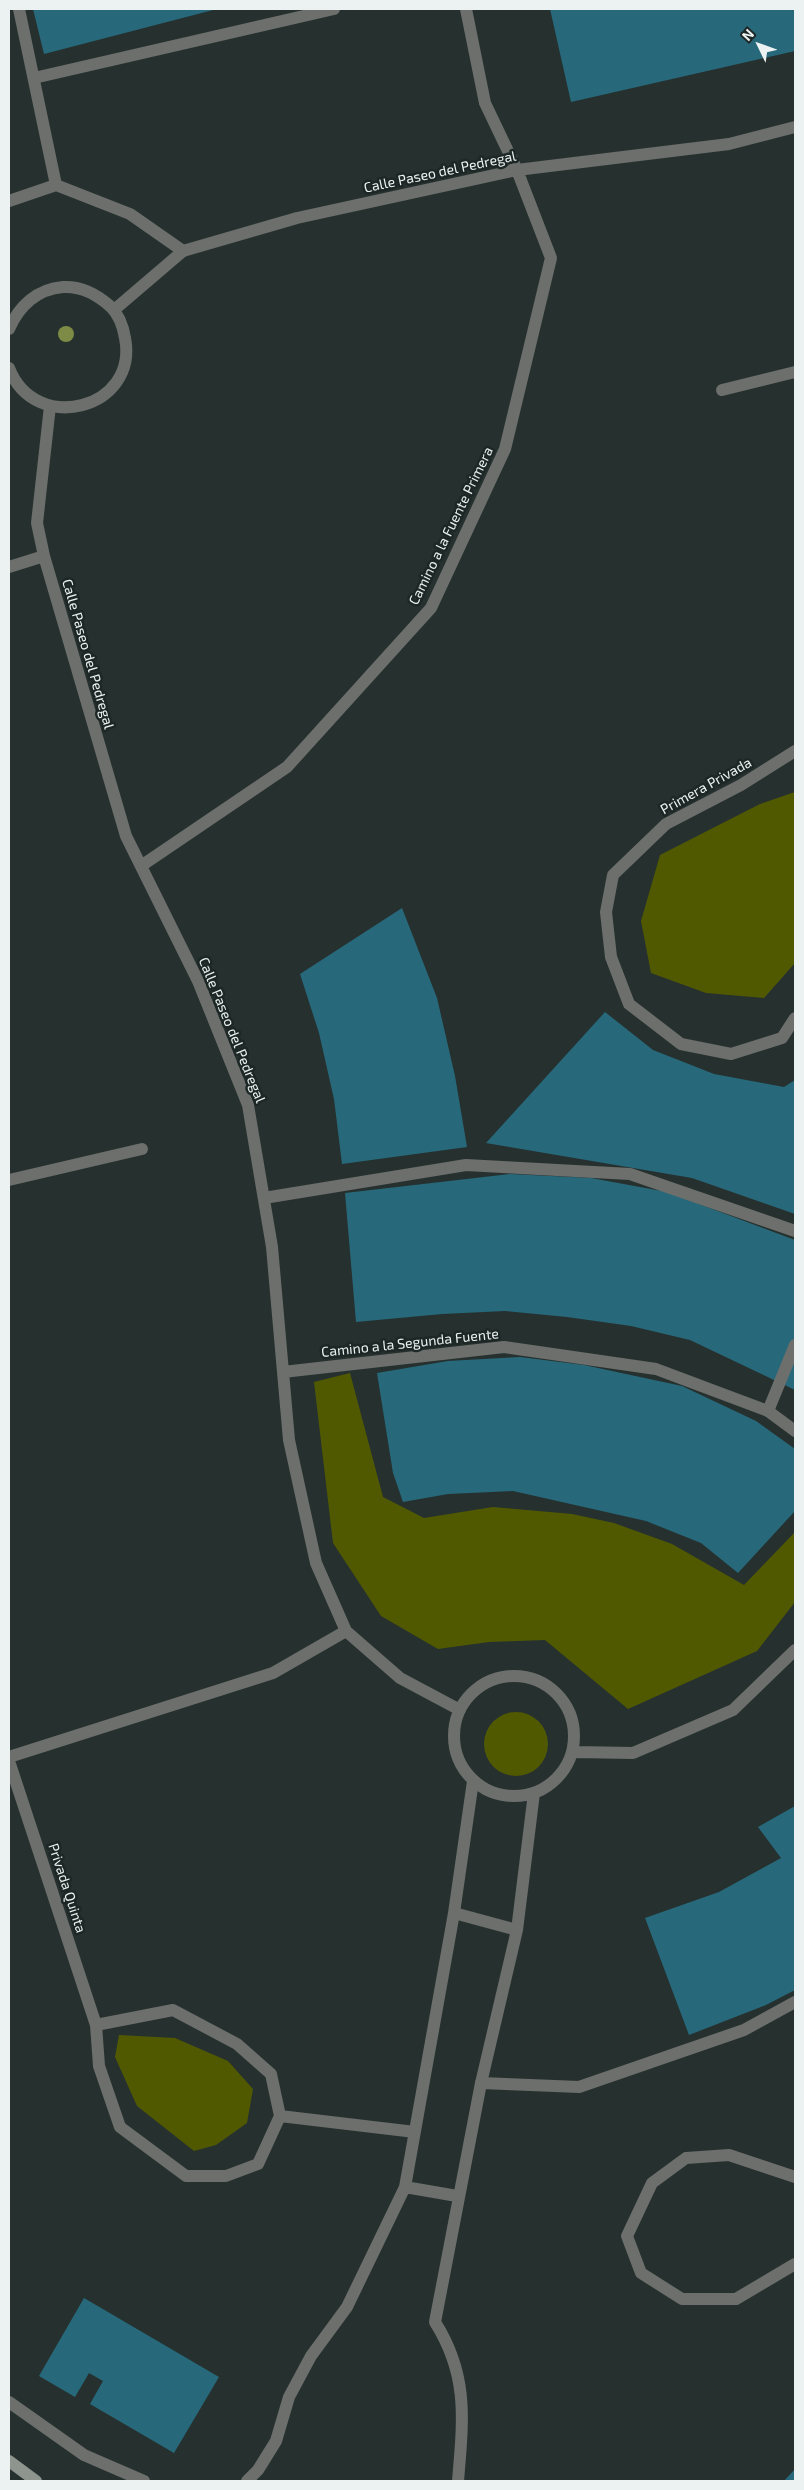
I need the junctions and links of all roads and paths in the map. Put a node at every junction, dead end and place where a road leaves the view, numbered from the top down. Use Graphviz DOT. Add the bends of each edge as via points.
graph roads {
  1 [pos="19,9"];
  2 [pos="334,9"];
  3 [pos="466,9"];
  4 [pos="34,78"];
  5 [pos="795,127"];
  6 [pos="517,170"];
  7 [pos="56,186"];
  8 [pos="9,201"];
  9 [pos="183,251"];
  10 [pos="114,310"];
  11 [pos="9,329"];
  12 [pos="9,368"];
  13 [pos="795,372"];
  14 [pos="13,388"];
  15 [pos="722,390"];
  16 [pos="50,406"];
  17 [pos="44,556"];
  18 [pos="9,567"];
  19 [pos="795,751"];
  20 [pos="141,866"];
  21 [pos="795,1018"];
  22 [pos="142,1149"];
  23 [pos="9,1180"];
  24 [pos="264,1198"];
  25 [pos="795,1231"];
  26 [pos="795,1345"];
  27 [pos="284,1372"];
  28 [pos="768,1411"];
  29 [pos="795,1431"];
  30 [pos="346,1631"];
  31 [pos="795,1650"];
  32 [pos="460,1710"];
  33 [pos="574,1752"];
  34 [pos="9,1759"];
  35 [pos="473,1781"];
  36 [pos="534,1794"];
  37 [pos="454,1913"];
  38 [pos="516,1930"];
  39 [pos="795,2002"];
  40 [pos="96,2025"];
  41 [pos="481,2083"];
  42 [pos="280,2116"];
  43 [pos="415,2132"];
  44 [pos="795,2177"];
  45 [pos="405,2187"];
  46 [pos="457,2196"];
  47 [pos="795,2264"];
  48 [pos="9,2402"];
  49 [pos="9,2461"];
  50 [pos="36,2481"];
  51 [pos="144,2481"];
  52 [pos="247,2481"];
  53 [pos="458,2481"];
  1 -- 4 [label="street"];
  2 -- 4 [label="street"];
  3 -- 6 [label="street, Camino a la Fuente Primera" via="485,103"];
  4 -- 7 [label="street"];
  5 -- 6 [label="street, Calle Paseo del Pedregal" via="730,144"];
  6 -- 9 [label="street, Calle Paseo del Pedregal" via="297,218"];
  6 -- 20 [label="street, Camino a la Fuente Primera" via="551,258 505,449 431,608 287,767"];
  7 -- 8 [label="street"];
  7 -- 9 [label="street" via="130,214"];
  9 -- 10 [label="street, Calle Paseo del Pedregal"];
  10 -- 11 [label="street" via="100,297 83,289 64,287 45,291 29,300 15,314"];
  10 -- 16 [label="street" via="123,326 127,345 124,364 116,381 104,395 88,404 69,408"];
  12 -- 14 [label="street"];
  13 -- 15 [label="street"];
  14 -- 16 [label="street"];
  16 -- 17 [label="street, Calle Paseo del Pedregal" via="37,523"];
  17 -- 18 [label="street"];
  17 -- 20 [label="street, Calle Paseo del Pedregal" via="126,836"];
  19 -- 21 [label="street, Primera Privada" via="741,785 666,824 613,875 606,912 610,957 629,1004 681,1044 731,1054 782,1038"];
  20 -- 24 [label="street, Calle Paseo del Pedregal" via="198,981 248,1105"];
  22 -- 23 [label="street"];
  24 -- 25 [label="street" via="466,1166 630,1174"];
  24 -- 27 [label="street, Calle Paseo del Pedregal"];
  26 -- 28 [label="street"];
  27 -- 28 [label="street, Camino a la Segunda Fuente" via="504,1347 656,1369"];
  27 -- 30 [label="street, Calle Paseo del Pedregal" via="289,1440 316,1563"];
  28 -- 29 [label="street, Camino a la Segunda Fuente"];
  30 -- 32 [label="street, Calle Paseo del Pedregal" via="400,1678"];
  30 -- 34 [label="street" via="273,1673"];
  31 -- 33 [label="street" via="733,1710 632,1753"];
  32 -- 33 [label="street" via="475,1689 498,1677 523,1676 547,1684 565,1702 574,1726"];
  32 -- 35 [label="street" via="454,1728 454,1748 461,1766"];
  33 -- 36 [label="street" via="565,1770"];
  34 -- 40 [label="street, Privada Quinta"];
  35 -- 36 [label="street" via="492,1793 512,1797"];
  35 -- 37 [label="street"];
  36 -- 38 [label="street"];
  37 -- 38 [label="street"];
  37 -- 43 [label="street"];
  38 -- 41 [label="street"];
  39 -- 41 [label="street" via="744,2030 579,2087"];
  40 -- 42 [label="street" via="173,2010 237,2044 271,2074"];
  40 -- 42 [label="street, Privada Quinta" via="99,2066 120,2126 186,2176 226,2176 258,2164"];
  41 -- 46 [label="street"];
  42 -- 43 [label="street"];
  43 -- 45 [label="street"];
  44 -- 47 [label="street" via="729,2155 686,2158 652,2183 627,2236 641,2273 682,2299 736,2299"];
  45 -- 46 [label="street"];
  45 -- 52 [label="street" via="347,2307 311,2356 289,2397 276,2441"];
  46 -- 53 [label="street" via="435,2322 456,2365 463,2418"];
  48 -- 51 [label="street" via="84,2454"];
  49 -- 50 [label="main road"];
}
